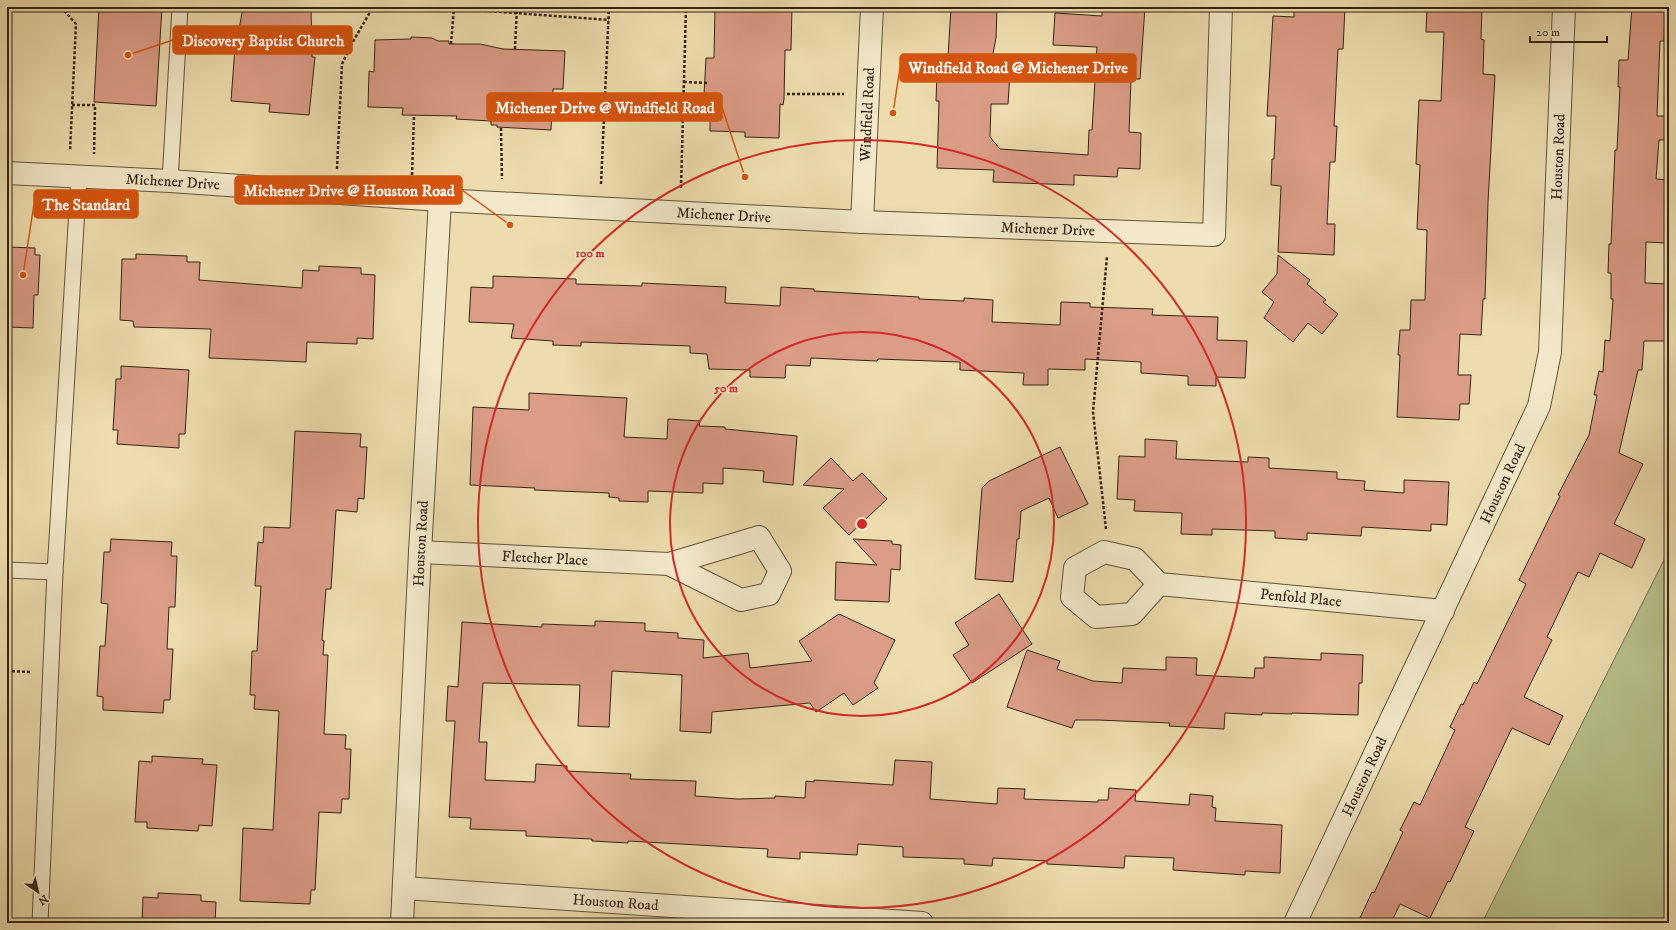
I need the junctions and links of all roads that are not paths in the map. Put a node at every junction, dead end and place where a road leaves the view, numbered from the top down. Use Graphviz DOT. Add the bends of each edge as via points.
graph roads {
  1 [pos="180,7"];
  2 [pos="872,7"];
  3 [pos="1221,7"];
  4 [pos="1564,7"];
  5 [pos="7,173"];
  6 [pos="80,176"];
  7 [pos="170,181"];
  8 [pos="440,200"];
  9 [pos="862,222"];
  10 [pos="420,552"];
  11 [pos="669,564"];
  12 [pos="7,570"];
  13 [pos="55,572"];
  14 [pos="1159,584"];
  15 [pos="1443,611"];
  16 [pos="404,888"];
  17 [pos="40,923"];
  18 [pos="402,923"];
  19 [pos="922,923"];
  20 [pos="1295,923"];
  1 -- 7 [label="lane"];
  2 -- 9 [label="street, Windfield Road"];
  3 -- 9 [label="street, Michener Drive" via="1214,235"];
  4 -- 15 [label="street, Houston Road" via="1550,352 1541,399"];
  5 -- 6 [label="street, Michener Drive"];
  6 -- 7 [label="street, Michener Drive"];
  6 -- 13 [label="lane"];
  7 -- 8 [label="street, Michener Drive"];
  8 -- 9 [label="street, Michener Drive"];
  8 -- 10 [label="street, Houston Road"];
  10 -- 11 [label="street, Fletcher Place"];
  10 -- 16 [label="street, Houston Road"];
  12 -- 13 [label="lane"];
  13 -- 17 [label="lane"];
  14 -- 14 [label="street" via="1135,559 1104,552 1075,568 1072,597 1096,617 1132,614"];
  14 -- 15 [label="street, Penfold Place"];
  15 -- 20 [label="street, Houston Road"];
  16 -- 18 [label="street, Houston Road"];
  16 -- 19 [label="street, Houston Road"];
}
